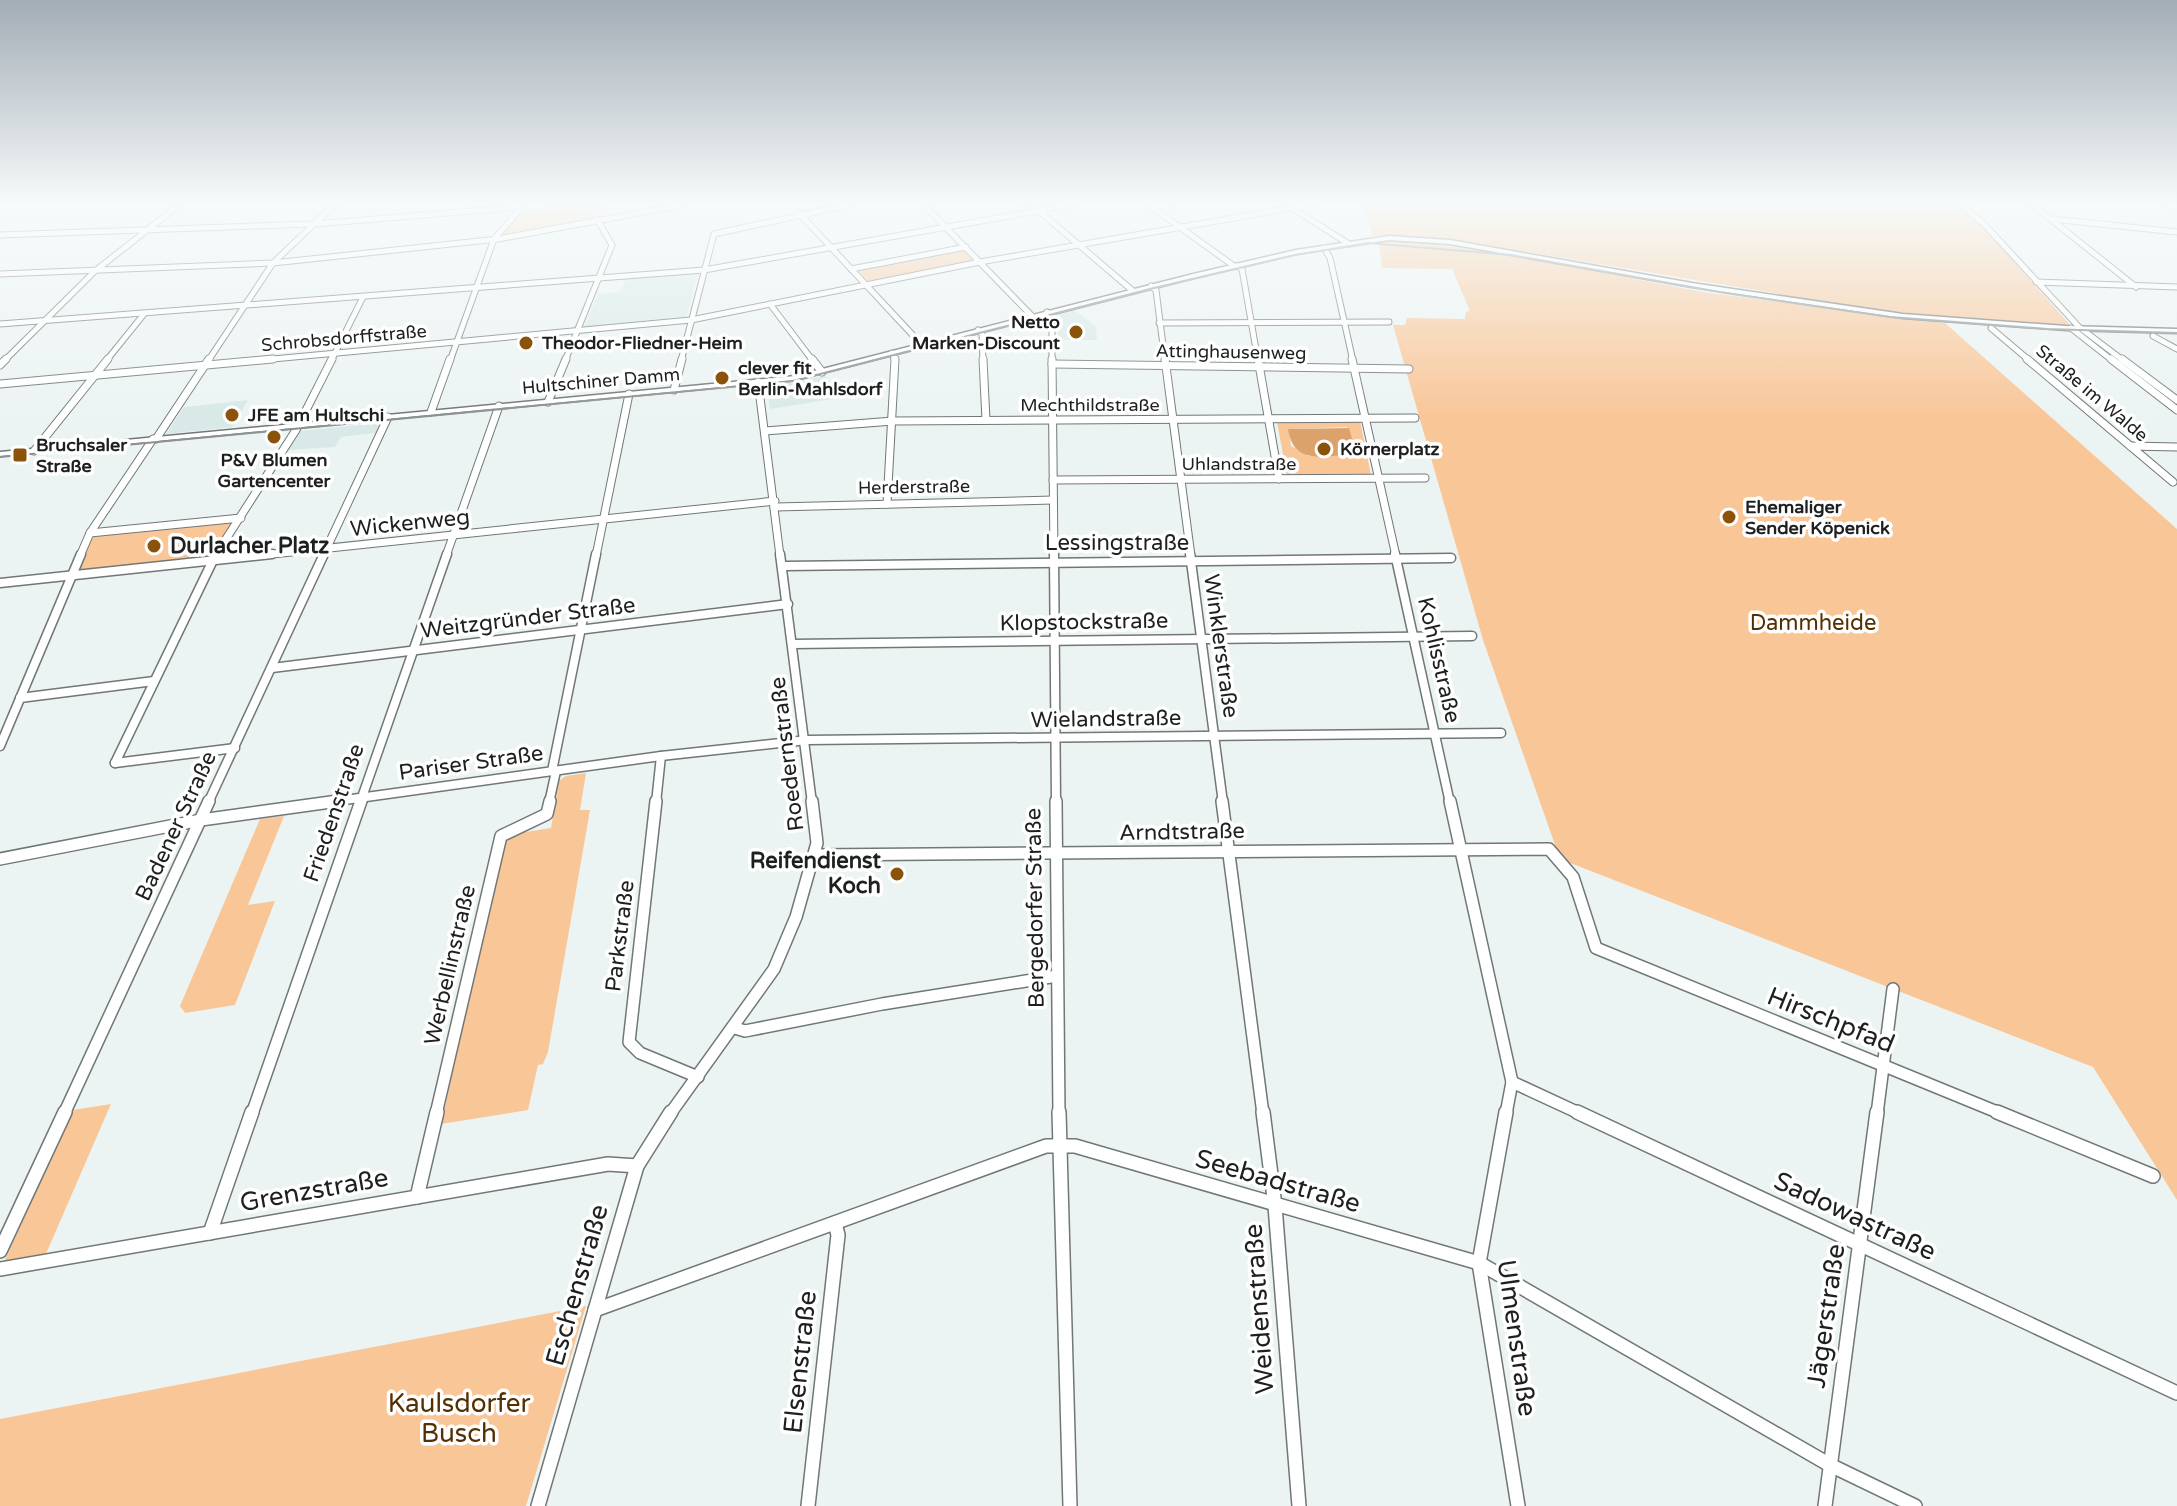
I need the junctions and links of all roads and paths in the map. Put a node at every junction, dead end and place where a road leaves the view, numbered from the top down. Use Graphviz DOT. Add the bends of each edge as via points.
graph roads {
  1 [pos="91,275"];
  2 [pos="265,275"];
  3 [pos="481,275"];
  4 [pos="600,275"];
  5 [pos="642,275"];
  6 [pos="703,275"];
  7 [pos="857,275"];
  8 [pos="914,275"];
  9 [pos="993,275"];
  10 [pos="1115,275"];
  11 [pos="1197,275"];
  12 [pos="1243,275"];
  13 [pos="1334,275"];
  14 [pos="1637,275"];
  15 [pos="2030,275"];
  16 [pos="2122,275"];
  17 [pos="598,279"];
  18 [pos="2036,282"];
  19 [pos="866,285"];
  20 [pos="1151,286"];
  21 [pos="2136,287"];
  22 [pos="2177,287"];
  23 [pos="476,288"];
  24 [pos="1133,291"];
  25 [pos="363,297"];
  26 [pos="770,304"];
  27 [pos="245,307"];
  28 [pos="1047,312"];
  29 [pos="144,314"];
  30 [pos="1032,316"];
  31 [pos="691,320"];
  32 [pos="44,322"];
  33 [pos="1251,322"];
  34 [pos="1343,322"];
  35 [pos="1389,322"];
  36 [pos="1159,323"];
  37 [pos="0,324"];
  38 [pos="1991,328"];
  39 [pos="2070,329"];
  40 [pos="2082,329"];
  41 [pos="577,330"];
  42 [pos="978,330"];
  43 [pos="2091,334"];
  44 [pos="2177,334"];
  45 [pos="2153,336"];
  46 [pos="457,341"];
  47 [pos="922,345"];
  48 [pos="2177,349"];
  49 [pos="334,353"];
  50 [pos="892,353"];
  51 [pos="1052,364"];
  52 [pos="0,365"];
  53 [pos="207,365"];
  54 [pos="1164,365"];
  55 [pos="1259,367"];
  56 [pos="1354,368"];
  57 [pos="1409,369"];
  58 [pos="822,372"];
  59 [pos="95,375"];
  60 [pos="758,382"];
  61 [pos="0,384"];
  62 [pos="674,390"];
  63 [pos="629,394"];
  64 [pos="2177,400"];
  65 [pos="548,402"];
  66 [pos="499,406"];
  67 [pos="2177,410"];
  68 [pos="431,412"];
  69 [pos="388,417"];
  70 [pos="1365,418"];
  71 [pos="1415,418"];
  72 [pos="1171,419"];
  73 [pos="1267,419"];
  74 [pos="986,420"];
  75 [pos="1053,420"];
  76 [pos="893,421"];
  77 [pos="298,425"];
  78 [pos="765,431"];
  79 [pos="155,439"];
  80 [pos="2130,446"];
  81 [pos="2177,447"];
  82 [pos="34,451"];
  83 [pos="0,454"];
  84 [pos="1425,478"];
  85 [pos="1279,479"];
  86 [pos="1378,479"];
  87 [pos="1053,480"];
  88 [pos="1178,480"];
  89 [pos="2173,482"];
  90 [pos="1053,500"];
  91 [pos="776,504"];
  92 [pos="887,504"];
  93 [pos="241,518"];
  94 [pos="603,519"];
  95 [pos="90,533"];
  96 [pos="452,536"];
  97 [pos="327,550"];
  98 [pos="1451,558"];
  99 [pos="1395,559"];
  100 [pos="1188,560"];
  101 [pos="1053,561"];
  102 [pos="212,562"];
  103 [pos="784,566"];
  104 [pos="71,576"];
  105 [pos="0,583"];
  106 [pos="788,604"];
  107 [pos="582,630"];
  108 [pos="1413,636"];
  109 [pos="1472,636"];
  110 [pos="1199,639"];
  111 [pos="1055,640"];
  112 [pos="793,644"];
  113 [pos="412,651"];
  114 [pos="272,668"];
  115 [pos="154,681"];
  116 [pos="20,698"];
  117 [pos="1501,733"];
  118 [pos="1435,734"];
  119 [pos="1213,736"];
  120 [pos="1055,737"];
  121 [pos="807,740"];
  122 [pos="0,746"];
  123 [pos="235,748"];
  124 [pos="661,756"];
  125 [pos="554,771"];
  126 [pos="360,798"];
  127 [pos="201,820"];
  128 [pos="1461,849"];
  129 [pos="1549,849"];
  130 [pos="1228,852"];
  131 [pos="1057,854"];
  132 [pos="816,855"];
  133 [pos="0,859"];
  134 [pos="1057,976"];
  135 [pos="1893,989"];
  136 [pos="1249,1013"];
  137 [pos="735,1028"];
  138 [pos="1883,1064"];
  139 [pos="698,1077"];
  140 [pos="1512,1082"];
  141 [pos="660,1129"];
  142 [pos="1059,1144"];
  143 [pos="637,1166"];
  144 [pos="2153,1176"];
  145 [pos="417,1197"];
  146 [pos="1275,1206"];
  147 [pos="835,1223"];
  148 [pos="210,1233"];
  149 [pos="1860,1245"];
  150 [pos="0,1251"];
  151 [pos="1479,1263"];
  152 [pos="0,1269"];
  153 [pos="595,1310"];
  154 [pos="2177,1393"];
  155 [pos="1830,1465"];
  156 [pos="538,1506"];
  157 [pos="808,1506"];
  158 [pos="1070,1506"];
  159 [pos="1299,1506"];
  160 [pos="1518,1506"];
  161 [pos="1825,1506"];
  162 [pos="1915,1506"];
  1 -- 32 [label="street"];
  2 -- 27 [label="street"];
  3 -- 23 [label="street"];
  4 -- 17 [label="street"];
  5 -- 17 [label="street"];
  6 -- 31 [label="street"];
  7 -- 19 [label="street"];
  8 -- 19 [label="street, Schrobsdorffstraße"];
  9 -- 30 [label="street"];
  10 -- 24 [label="street"];
  11 -- 20 [label="main road, Hultschiner Damm"];
  12 -- 33 [label="street"];
  13 -- 34 [label="street, Kohlisstraße"];
  14 -- 39 [label="main road, Hultschiner Damm" via="1884,314"];
  15 -- 18 [label="street"];
  16 -- 21 [label="street"];
  17 -- 23 [label="street"];
  17 -- 41 [label="street"];
  18 -- 21 [label="street"];
  18 -- 40 [label="street"];
  19 -- 26 [label="street, Schrobsdorffstraße"];
  19 -- 47 [label="street"];
  20 -- 24 [label="main road, Hultschiner Damm"];
  20 -- 36 [label="street, Winklerstraße" via="1156,290"];
  21 -- 22 [label="street"];
  23 -- 25 [label="street"];
  23 -- 46 [label="street"];
  24 -- 28 [label="main road, Hultschiner Damm"];
  25 -- 27 [label="street"];
  25 -- 49 [label="street"];
  26 -- 31 [label="street, Schrobsdorffstraße"];
  26 -- 58 [label="street"];
  27 -- 29 [label="street"];
  27 -- 53 [label="street"];
  28 -- 30 [label="main road, Hultschiner Damm"];
  28 -- 51 [label="street, Bergedorfer Straße"];
  29 -- 32 [label="street"];
  29 -- 59 [label="street"];
  30 -- 42 [label="main road, Hultschiner Damm"];
  31 -- 41 [label="street, Schrobsdorffstraße"];
  31 -- 62 [label="street"];
  32 -- 37 [label="street"];
  32 -- 52 [label="street"];
  33 -- 34 [label="street"];
  33 -- 36 [label="street"];
  33 -- 55 [label="street"];
  34 -- 35 [label="street"];
  34 -- 56 [label="street, Kohlisstraße"];
  36 -- 54 [label="street, Winklerstraße"];
  38 -- 80 [label="street, Straße im Walde"];
  39 -- 40 [label="main road"];
  39 -- 43 [label="main road"];
  39 -- 67 [label="street"];
  40 -- 43 [label="street"];
  40 -- 44 [label="main road"];
  41 -- 46 [label="street, Schrobsdorffstraße"];
  41 -- 65 [label="street"];
  42 -- 47 [label="main road, Hultschiner Damm"];
  42 -- 74 [label="street"];
  43 -- 45 [label="main road"];
  43 -- 64 [label="street"];
  44 -- 45 [label="main road"];
  45 -- 48 [label="street"];
  46 -- 49 [label="street, Schrobsdorffstraße"];
  46 -- 68 [label="street"];
  47 -- 50 [label="main road, Hultschiner Damm"];
  49 -- 53 [label="street, Schrobsdorffstraße"];
  49 -- 77 [label="street"];
  50 -- 58 [label="main road, Hultschiner Damm"];
  50 -- 76 [label="street"];
  51 -- 54 [label="street, Attinghausenweg"];
  51 -- 75 [label="street, Bergedorfer Straße"];
  53 -- 59 [label="street, Schrobsdorffstraße"];
  53 -- 79 [label="street"];
  54 -- 55 [label="street, Attinghausenweg"];
  54 -- 72 [label="street, Winklerstraße"];
  55 -- 56 [label="street, Attinghausenweg"];
  55 -- 73 [label="street"];
  56 -- 57 [label="street, Attinghausenweg"];
  56 -- 70 [label="street, Kohlisstraße"];
  58 -- 60 [label="main road, Hultschiner Damm"];
  59 -- 61 [label="street, Schrobsdorffstraße"];
  59 -- 82 [label="street"];
  60 -- 62 [label="main road, Hultschiner Damm"];
  60 -- 78 [label="street, Roedernstraße"];
  62 -- 63 [label="main road, Hultschiner Damm"];
  63 -- 65 [label="main road, Hultschiner Damm"];
  63 -- 94 [label="street, Werbellinstraße"];
  65 -- 66 [label="main road, Hultschiner Damm"];
  66 -- 68 [label="main road, Hultschiner Damm"];
  66 -- 96 [label="street, Friedenstraße"];
  68 -- 69 [label="main road, Hultschiner Damm"];
  69 -- 77 [label="main road, Hultschiner Damm"];
  69 -- 97 [label="street, Badener Straße"];
  70 -- 71 [label="street, Mechthildstraße"];
  70 -- 73 [label="street, Mechthildstraße"];
  70 -- 86 [label="street, Kohlisstraße"];
  72 -- 73 [label="street, Mechthildstraße"];
  72 -- 75 [label="street, Mechthildstraße"];
  72 -- 88 [label="street, Winklerstraße"];
  73 -- 85 [label="street"];
  74 -- 75 [label="street, Mechthildstraße"];
  74 -- 76 [label="street, Mechthildstraße"];
  75 -- 87 [label="street, Bergedorfer Straße"];
  76 -- 78 [label="street, Mechthildstraße"];
  76 -- 92 [label="street"];
  77 -- 79 [label="main road, Hultschiner Damm"];
  77 -- 93 [label="street"];
  78 -- 91 [label="street, Roedernstraße"];
  79 -- 82 [label="main road, Hultschiner Damm"];
  79 -- 95 [label="street"];
  80 -- 81 [label="street"];
  80 -- 89 [label="street, Straße im Walde"];
  82 -- 83 [label="main road, Hultschiner Damm"];
  84 -- 86 [label="street, Uhlandstraße"];
  85 -- 86 [label="street, Uhlandstraße"];
  85 -- 88 [label="street, Uhlandstraße"];
  86 -- 99 [label="street, Kohlisstraße"];
  87 -- 88 [label="street, Uhlandstraße"];
  87 -- 90 [label="street, Bergedorfer Straße"];
  88 -- 100 [label="street, Winklerstraße"];
  90 -- 92 [label="street, Herderstraße"];
  90 -- 101 [label="street, Bergedorfer Straße"];
  91 -- 92 [label="street, Herderstraße"];
  91 -- 94 [label="street, Wickenweg"];
  91 -- 103 [label="street, Roedernstraße"];
  93 -- 95 [label="street"];
  93 -- 102 [label="street"];
  94 -- 96 [label="street, Wickenweg"];
  94 -- 107 [label="street, Werbellinstraße"];
  95 -- 104 [label="street"];
  96 -- 97 [label="street, Wickenweg"];
  96 -- 113 [label="street, Friedenstraße"];
  97 -- 102 [label="street, Wickenweg"];
  97 -- 114 [label="street, Badener Straße"];
  98 -- 99 [label="street, Lessingstraße"];
  99 -- 100 [label="street, Lessingstraße"];
  99 -- 108 [label="street, Kohlisstraße"];
  100 -- 101 [label="street, Lessingstraße"];
  100 -- 110 [label="street, Winklerstraße"];
  101 -- 103 [label="street, Lessingstraße"];
  101 -- 111 [label="street, Bergedorfer Straße"];
  102 -- 104 [label="street, Wickenweg"];
  102 -- 115 [label="street"];
  103 -- 106 [label="street, Roedernstraße"];
  104 -- 105 [label="street, Wickenweg"];
  104 -- 116 [label="street"];
  106 -- 107 [label="street, Weitzgründer Straße"];
  106 -- 112 [label="street, Roedernstraße"];
  107 -- 113 [label="street, Weitzgründer Straße"];
  107 -- 125 [label="street, Werbellinstraße"];
  108 -- 109 [label="street, Klopstockstraße"];
  108 -- 110 [label="street, Klopstockstraße"];
  108 -- 118 [label="street, Kohlisstraße"];
  110 -- 111 [label="street, Klopstockstraße"];
  110 -- 119 [label="street, Winklerstraße"];
  111 -- 112 [label="street, Klopstockstraße"];
  111 -- 120 [label="street, Bergedorfer Straße"];
  112 -- 121 [label="street, Roedernstraße"];
  113 -- 114 [label="street, Weitzgründer Straße"];
  113 -- 126 [label="street, Friedenstraße"];
  114 -- 123 [label="street, Badener Straße"];
  115 -- 116 [label="street"];
  115 -- 123 [label="street" via="115,763"];
  116 -- 122 [label="street"];
  117 -- 118 [label="street, Wielandstraße"];
  118 -- 119 [label="street, Wielandstraße"];
  118 -- 128 [label="street, Kohlisstraße"];
  119 -- 120 [label="street, Wielandstraße"];
  119 -- 130 [label="street, Winklerstraße"];
  120 -- 121 [label="street, Wielandstraße"];
  120 -- 131 [label="street, Bergedorfer Straße"];
  121 -- 124 [label="street, Pariser Straße"];
  121 -- 132 [label="street, Roedernstraße"];
  123 -- 127 [label="street, Badener Straße"];
  124 -- 125 [label="street, Pariser Straße"];
  124 -- 139 [label="street, Parkstraße" via="629,1042 640,1053"];
  125 -- 126 [label="street, Pariser Straße"];
  125 -- 145 [label="street, Werbellinstraße" via="547,814 501,836"];
  126 -- 127 [label="street, Pariser Straße"];
  126 -- 148 [label="street, Friedenstraße"];
  127 -- 133 [label="street, Pariser Straße"];
  127 -- 150 [label="street, Badener Straße"];
  128 -- 129 [label="street, Arndtstraße"];
  128 -- 130 [label="street, Arndtstraße"];
  128 -- 140 [label="street, Kohlisstraße"];
  129 -- 138 [label="street, Hirschpfad" via="1573,877 1596,948"];
  130 -- 131 [label="street, Arndtstraße"];
  130 -- 136 [label="street, Winklerstraße"];
  131 -- 132 [label="street, Arndtstraße"];
  131 -- 134 [label="street, Bergedorfer Straße"];
  132 -- 137 [label="street, Roedernstraße" via="787,945"];
  134 -- 137 [label="street" via="745,1031"];
  134 -- 142 [label="street, Bergedorfer Straße"];
  135 -- 138 [label="street, Jägerstraße"];
  136 -- 146 [label="street, Weidenstraße"];
  137 -- 139 [label="street, Roedernstraße"];
  138 -- 144 [label="street, Hirschpfad"];
  138 -- 149 [label="street, Jägerstraße"];
  139 -- 141 [label="street, Roedernstraße"];
  140 -- 149 [label="street, Sadowastraße"];
  140 -- 151 [label="street, Ulmenstraße"];
  141 -- 143 [label="street, Eschenstraße"];
  142 -- 146 [label="street, Seebadstraße"];
  142 -- 147 [label="street"];
  142 -- 158 [label="street, Bergedorfer Straße"];
  143 -- 145 [label="street, Grenzstraße" via="608,1164"];
  143 -- 153 [label="street, Eschenstraße"];
  145 -- 148 [label="street, Grenzstraße"];
  146 -- 151 [label="street, Seebadstraße"];
  146 -- 159 [label="street, Weidenstraße"];
  147 -- 153 [label="street"];
  147 -- 157 [label="street, Elsenstraße" via="838,1235"];
  148 -- 152 [label="street, Grenzstraße"];
  149 -- 154 [label="street, Sadowastraße"];
  149 -- 155 [label="street, Jägerstraße"];
  151 -- 155 [label="street, Seebadstraße"];
  151 -- 160 [label="street, Ulmenstraße"];
  153 -- 156 [label="street, Eschenstraße"];
  155 -- 161 [label="street, Jägerstraße"];
  155 -- 162 [label="street, Seebadstraße"];
}
